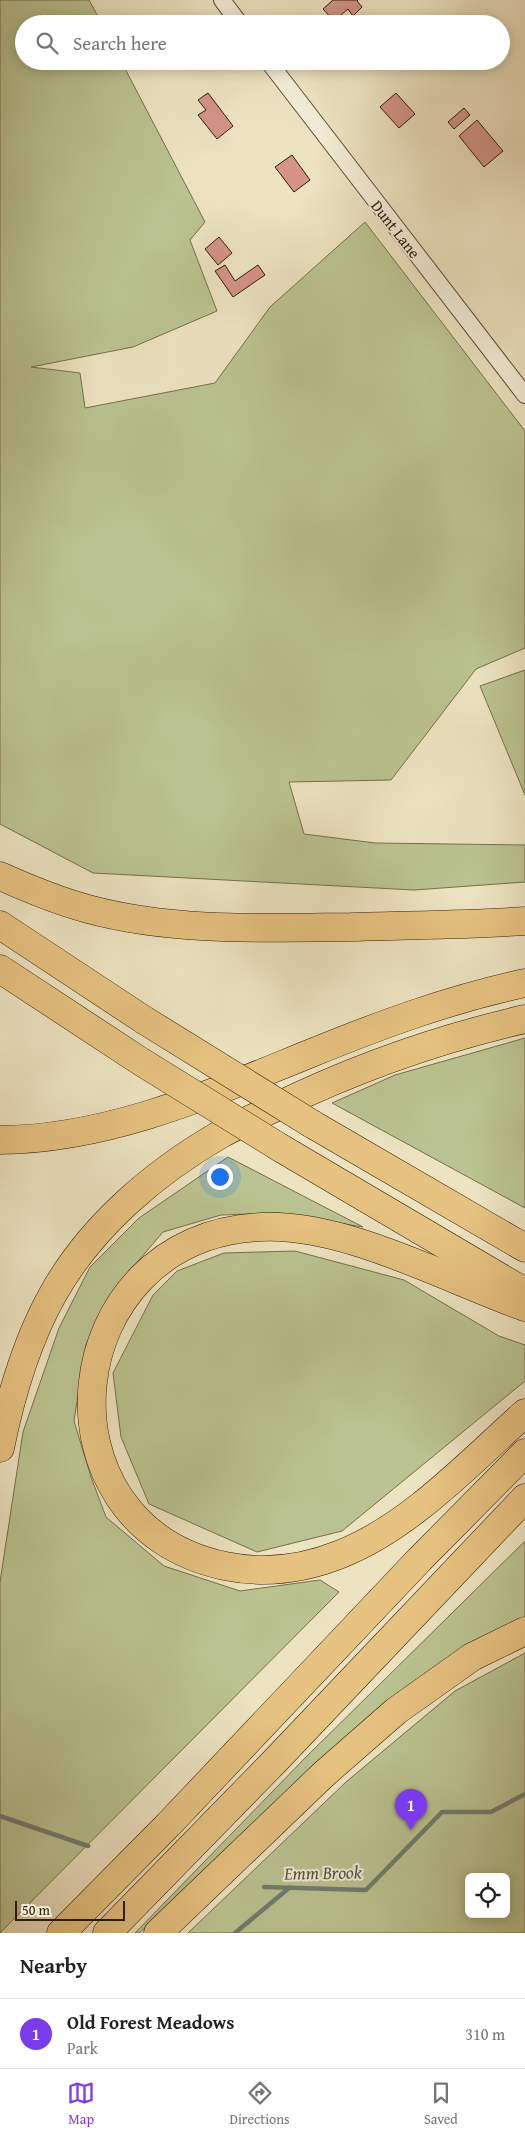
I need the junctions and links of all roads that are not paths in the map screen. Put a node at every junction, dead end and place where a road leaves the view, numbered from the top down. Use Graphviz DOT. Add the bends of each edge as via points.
graph roads {
  1 [pos="222,0"];
  2 [pos="233,15"];
  3 [pos="275,70"];
  4 [pos="525,395"];
  5 [pos="0,876"];
  6 [pos="525,921"];
  7 [pos="0,925"];
  8 [pos="0,969"];
  9 [pos="525,982"];
  10 [pos="525,1019"];
  11 [pos="0,1140"];
  12 [pos="525,1248"];
  13 [pos="525,1292"];
  14 [pos="525,1307"];
  15 [pos="525,1413"];
  16 [pos="0,1448"];
  17 [pos="525,1453"];
  18 [pos="525,1498"];
  19 [pos="525,1504"];
  20 [pos="486,1537"];
  21 [pos="525,1631"];
  22 [pos="61,1933"];
  23 [pos="107,1933"];
  24 [pos="158,1933"];
  1 -- 2 [label="street"];
  3 -- 4 [label="street, Dunt Lane"];
  5 -- 6 [label="highway" via="43,895 89,909 173,924 302,928"];
  7 -- 12 [label="highway, bridge" via="144,1020 312,1124"];
  8 -- 13 [label="highway, bridge" via="279,1147"];
  9 -- 11 [label="highway" via="444,1003 212,1094 150,1114 84,1131"];
  10 -- 16 [label="highway" via="442,1040 311,1090 223,1133 142,1189 96,1236 53,1293 16,1382"];
  14 -- 15 [label="highway" via="340,1238 288,1228 262,1227 222,1232 202,1238 166,1258 126,1294 100,1344 92,1392 94,1428 103,1462 117,1491 141,1522 156,1536 195,1558 258,1570 300,1567 367,1542 442,1488"];
  17 -- 22 [label="highway"];
  18 -- 20 [label="highway"];
  19 -- 20 [label="highway"];
  20 -- 23 [label="highway" via="283,1753"];
  21 -- 24 [label="highway" via="472,1657 396,1711 331,1768"];
}
